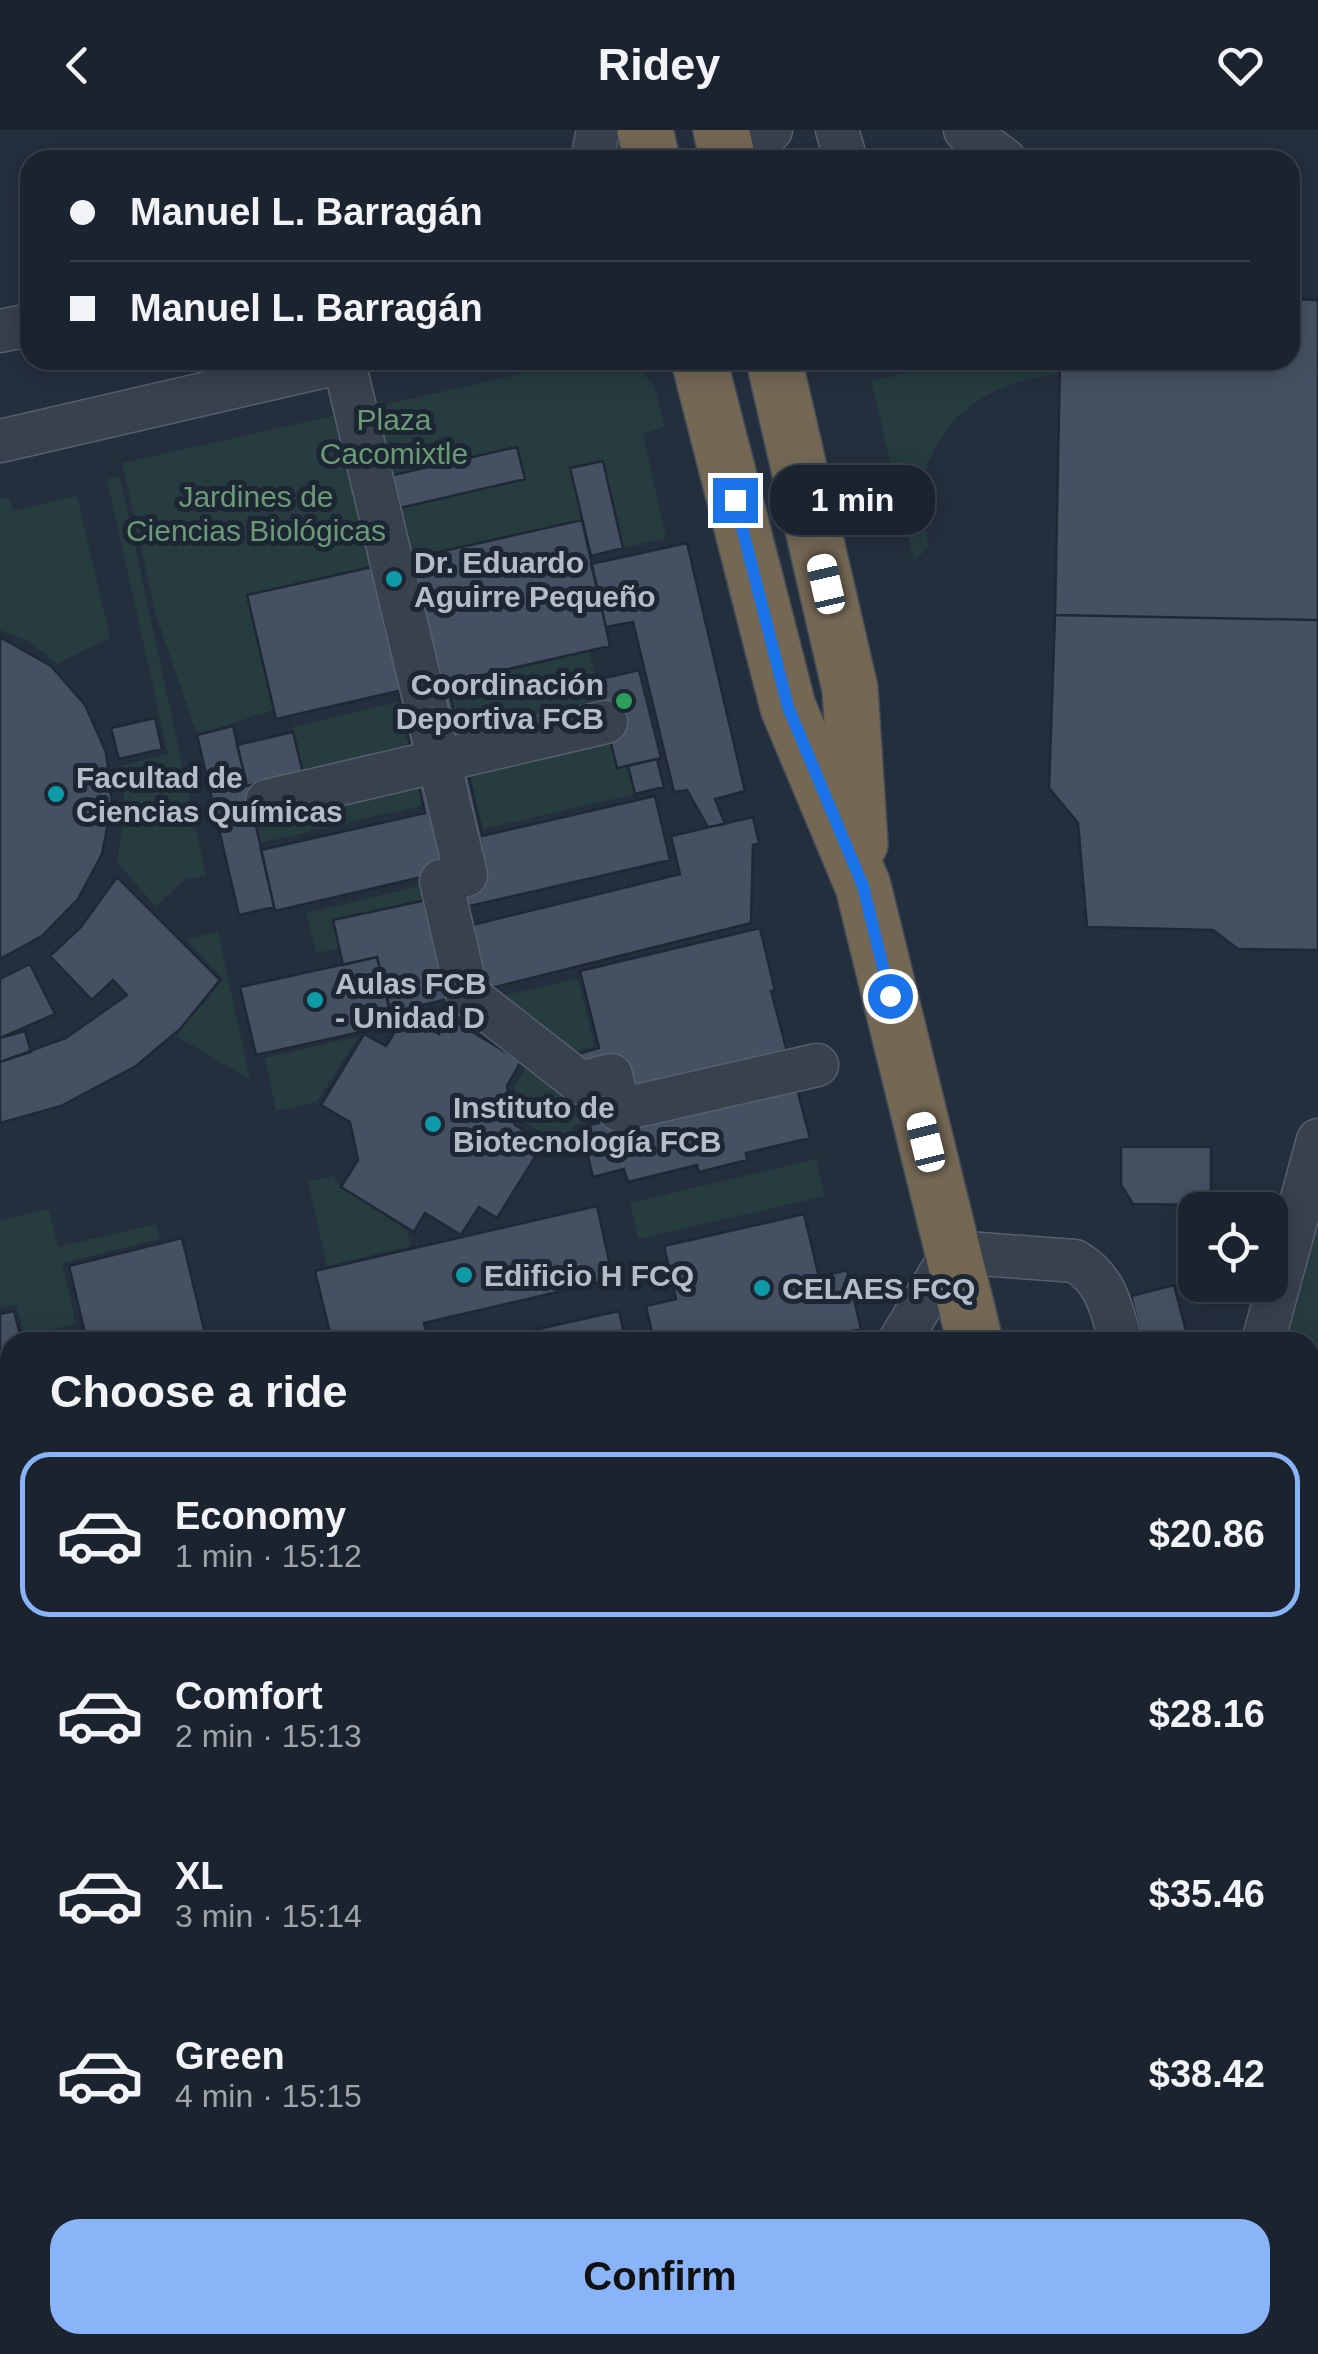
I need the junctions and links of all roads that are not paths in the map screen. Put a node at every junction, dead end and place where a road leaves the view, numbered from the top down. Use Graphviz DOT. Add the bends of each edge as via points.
graph roads {
  1 [pos="964,130"];
  2 [pos="991,150"];
  3 [pos="308,370"];
  4 [pos="349,370"];
  5 [pos="776,370"];
  6 [pos="705,384"];
  7 [pos="0,441"];
  8 [pos="606,722"];
  9 [pos="438,761"];
  10 [pos="267,800"];
  11 [pos="863,886"];
  12 [pos="817,1065"];
  13 [pos="1318,1140"];
  14 [pos="953,1252"];
  15 [pos="906,1332"];
  16 [pos="973,1332"];
  17 [pos="1118,1332"];
  18 [pos="1266,1332"];
  1 -- 2 [label="street"];
  3 -- 7 [label="street"];
  4 -- 9 [label="street"];
  5 -- 11 [label="highway" via="850,689"];
  6 -- 11 [label="highway" via="788,707"];
  8 -- 9 [label="street"];
  9 -- 10 [label="street"];
  9 -- 12 [label="street" via="466,876 441,881 467,994 581,1083 611,1075 618,1110"];
  11 -- 14 [label="highway"];
  13 -- 18 [label="street"];
  14 -- 15 [label="street"];
  14 -- 16 [label="highway"];
  14 -- 17 [label="street" via="1075,1261 1106,1290"];
}
